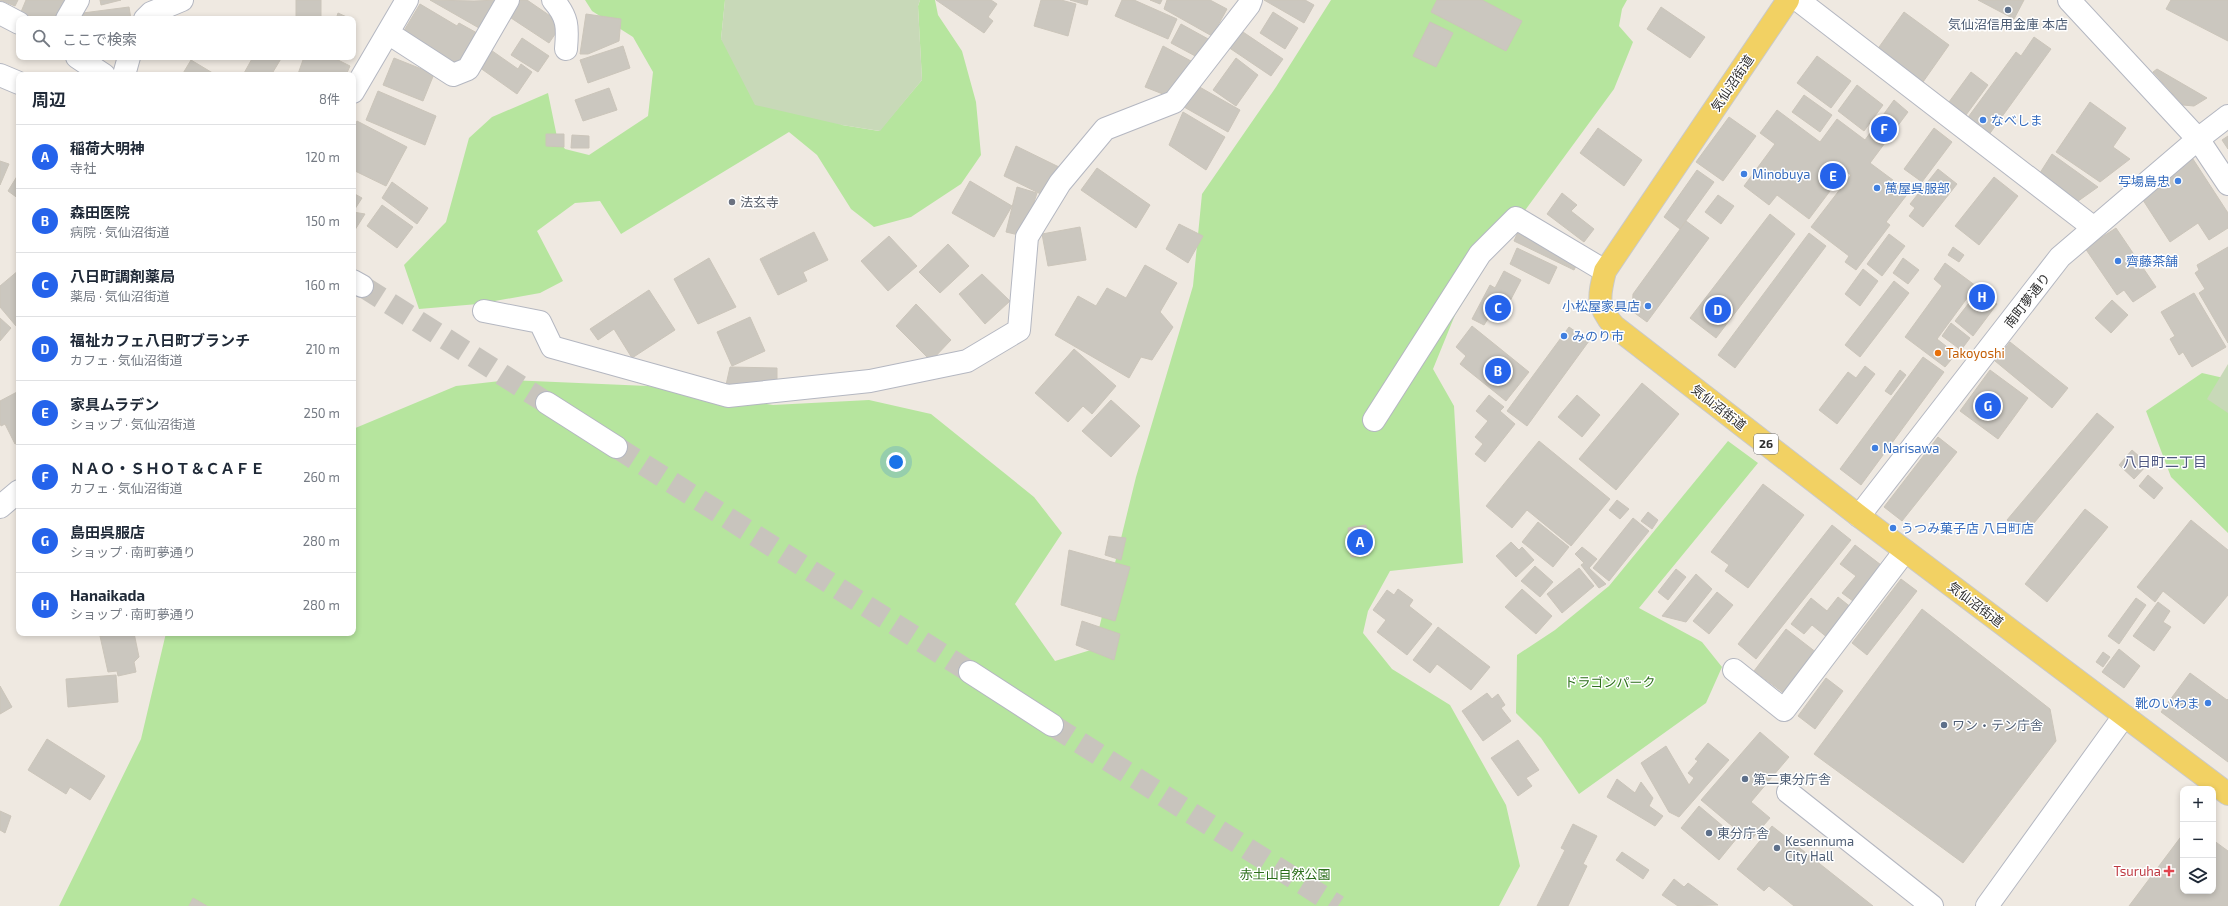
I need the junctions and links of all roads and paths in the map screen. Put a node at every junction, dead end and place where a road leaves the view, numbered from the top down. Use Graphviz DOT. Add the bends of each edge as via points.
graph roads {
  1 [pos="78,0"];
  2 [pos="182,0"];
  3 [pos="407,0"];
  4 [pos="508,0"];
  5 [pos="553,0"];
  6 [pos="1251,0"];
  7 [pos="1788,0"];
  8 [pos="1798,0"];
  9 [pos="2069,0"];
  10 [pos="0,13"];
  11 [pos="69,16"];
  12 [pos="148,16"];
  13 [pos="16,21"];
  14 [pos="388,33"];
  15 [pos="566,49"];
  16 [pos="82,60"];
  17 [pos="128,60"];
  18 [pos="100,72"];
  19 [pos="125,72"];
  20 [pos="0,75"];
  21 [pos="16,82"];
  22 [pos="356,87"];
  23 [pos="2228,116"];
  24 [pos="2198,139"];
  25 [pos="2228,184"];
  26 [pos="2094,228"];
  27 [pos="1605,271"];
  28 [pos="484,311"];
  29 [pos="547,403"];
  30 [pos="1374,420"];
  31 [pos="616,447"];
  32 [pos="16,494"];
  33 [pos="0,507"];
  34 [pos="1859,516"];
  35 [pos="1906,551"];
  36 [pos="1734,670"];
  37 [pos="970,672"];
  38 [pos="2124,716"];
  39 [pos="1052,725"];
  40 [pos="1788,792"];
  41 [pos="2228,794"];
  42 [pos="1932,906"];
  43 [pos="1987,906"];
  1 -- 11 [label="street"];
  2 -- 12 [label="street"];
  3 -- 14 [label="street"];
  4 -- 14 [label="street" via="468,69 453,75"];
  5 -- 15 [label="street" via="563,12 568,30"];
  6 -- 28 [label="street" via="1174,102 1105,130 1060,183 1027,237 1019,330 968,361 870,381 728,396 552,347 540,322"];
  7 -- 27 [label="main road, 気仙沼街道 / 26"];
  8 -- 26 [label="street"];
  9 -- 24 [label="street"];
  10 -- 13 [label="street"];
  14 -- 22 [label="street"];
  16 -- 18 [label="street"];
  17 -- 19 [label="street"];
  20 -- 21 [label="street"];
  23 -- 24 [label="street, 南町夢通り"];
  24 -- 25 [label="street"];
  24 -- 26 [label="street, 南町夢通り"];
  26 -- 34 [label="street, 南町夢通り" via="2060,257"];
  27 -- 30 [label="street" via="1516,218 1480,254"];
  27 -- 34 [label="main road, 気仙沼街道 / 26" via="1599,294 1603,314 1614,326"];
  29 -- 31 [label="street"];
  32 -- 33 [label="street"];
  34 -- 35 [label="main road, 気仙沼街道 / 26"];
  35 -- 36 [label="street" via="1784,710"];
  35 -- 38 [label="main road, 気仙沼街道 / 26"];
  37 -- 39 [label="street"];
  38 -- 41 [label="main road, 気仙沼街道 / 26"];
  38 -- 43 [label="street"];
  40 -- 42 [label="street"];
}
